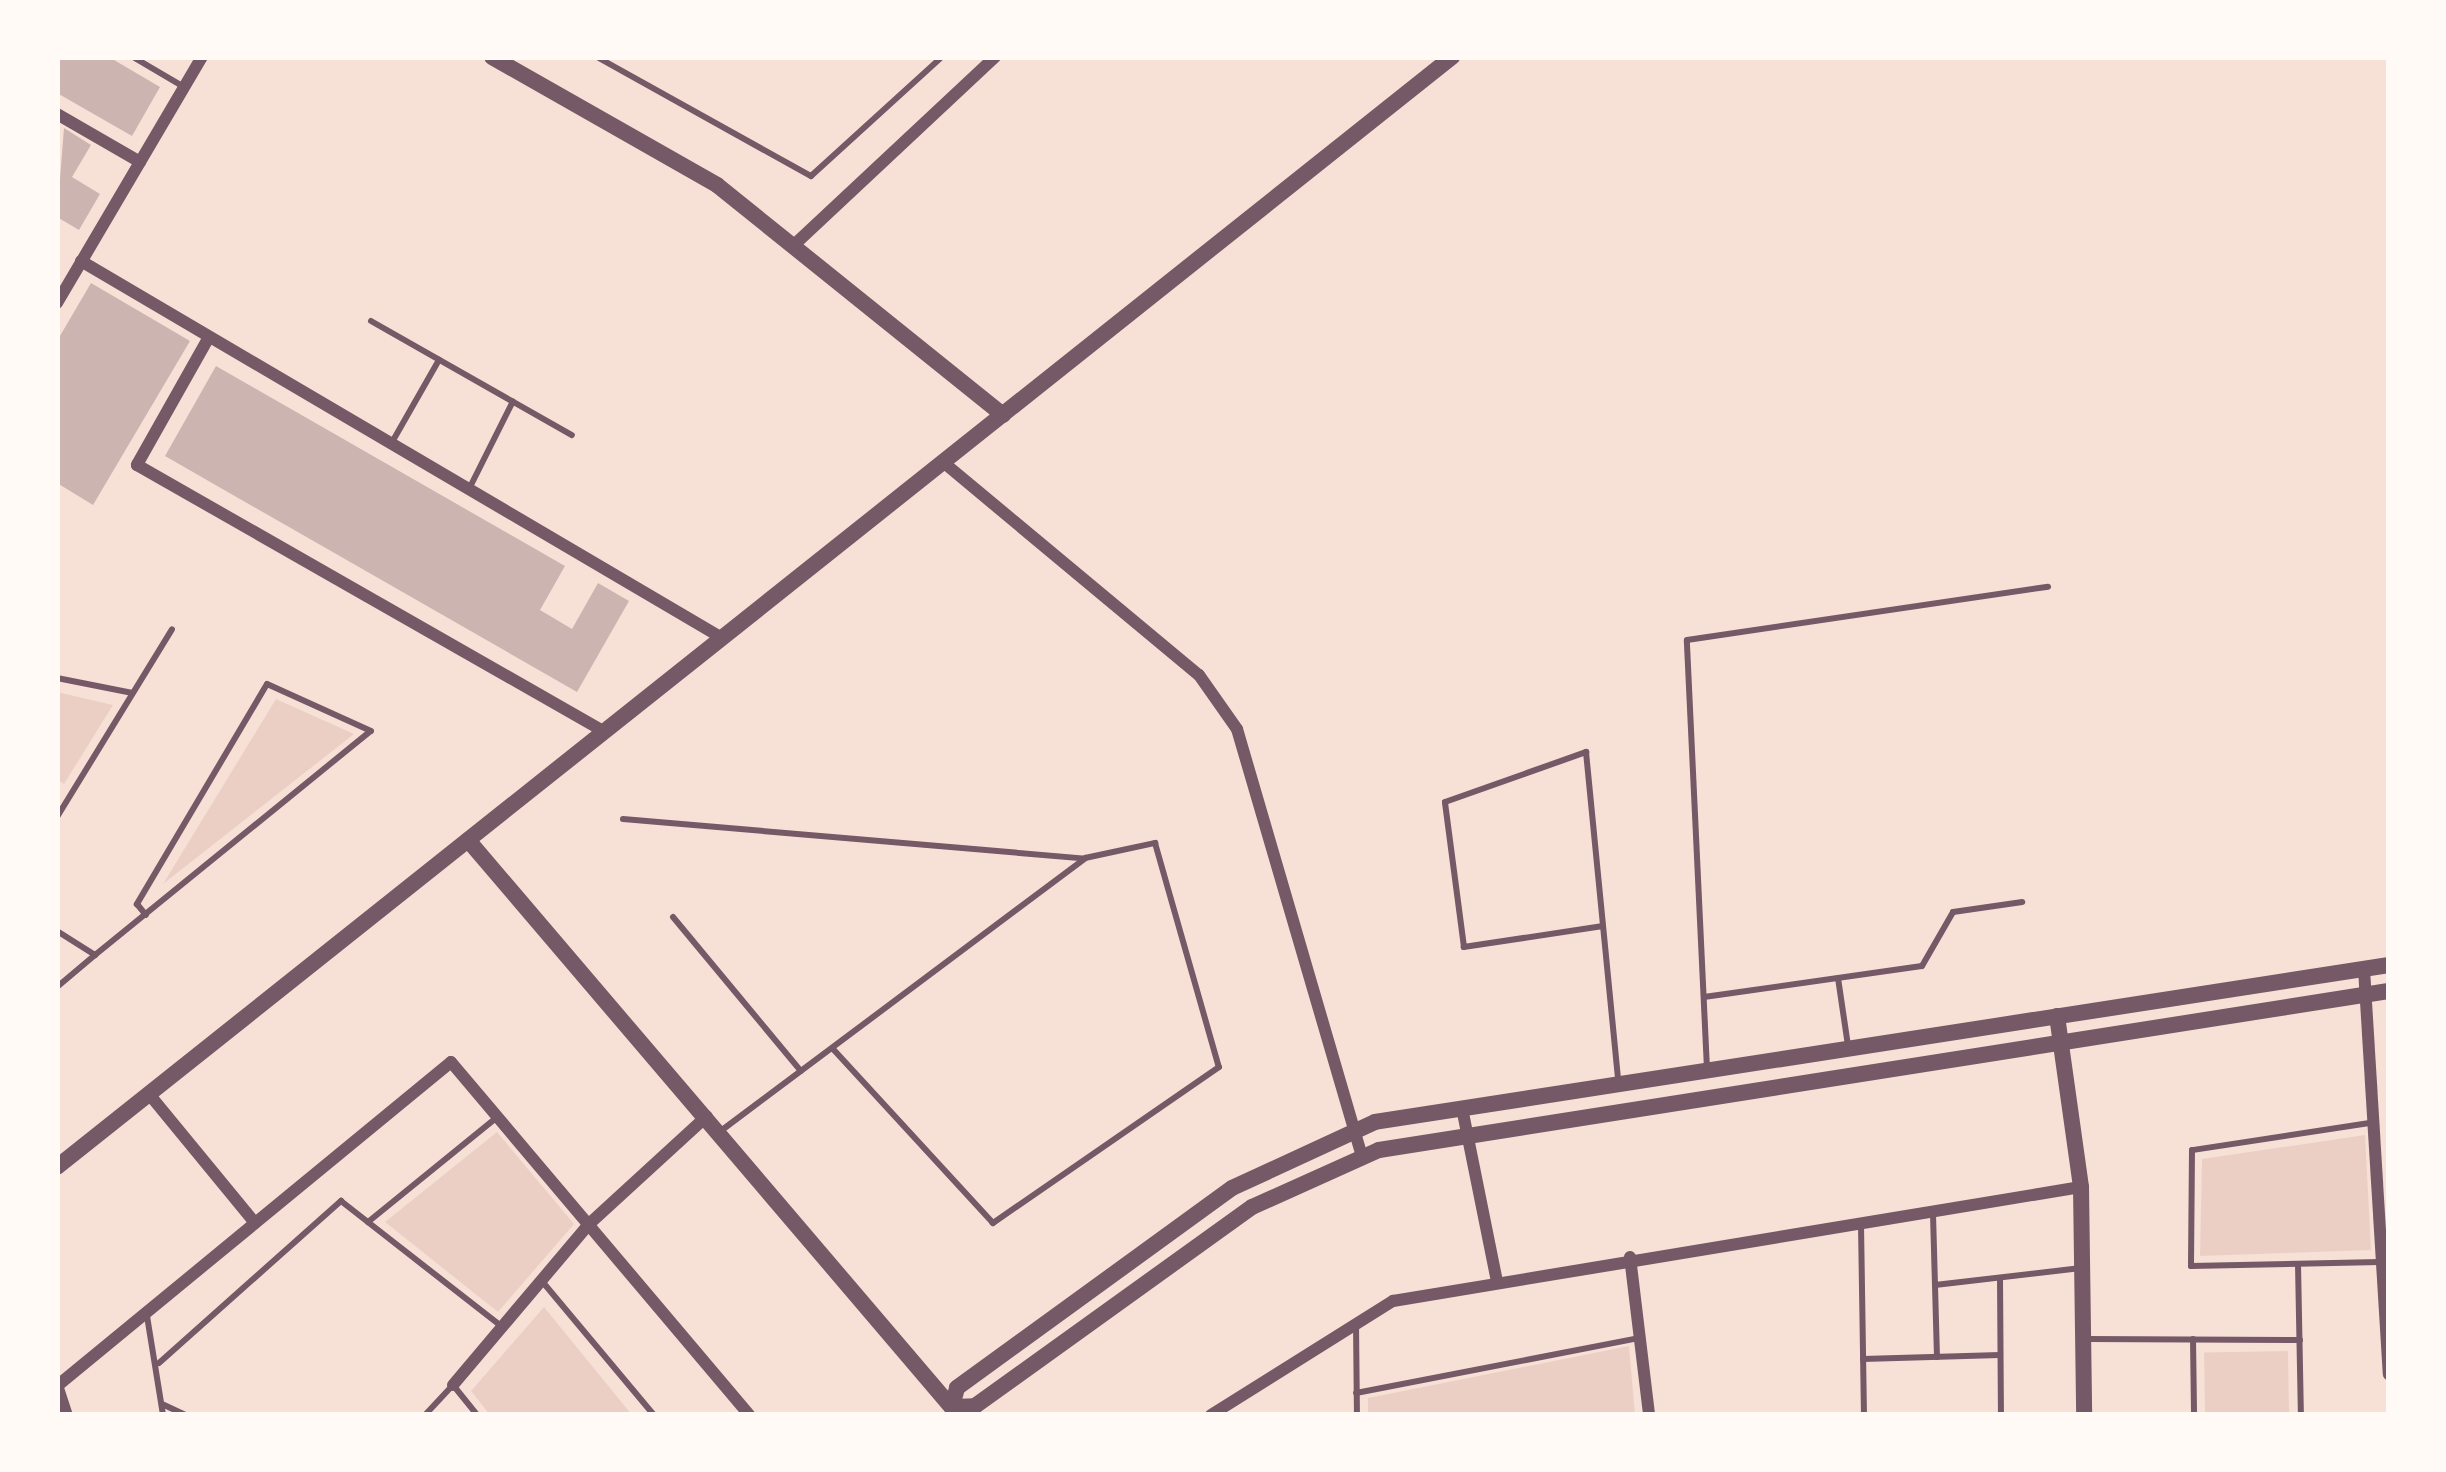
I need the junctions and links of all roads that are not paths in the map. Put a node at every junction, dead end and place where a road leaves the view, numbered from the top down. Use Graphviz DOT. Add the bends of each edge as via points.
graph roads {
  1 [pos="133,57"];
  2 [pos="202,57"];
  3 [pos="491,57"];
  4 [pos="597,57"];
  5 [pos="942,57"];
  6 [pos="995,57"];
  7 [pos="1452,57"];
  8 [pos="511,62"];
  9 [pos="184,87"];
  10 [pos="59,118"];
  11 [pos="140,162"];
  12 [pos="794,245"];
  13 [pos="81,261"];
  14 [pos="57,303"];
  15 [pos="371,322"];
  16 [pos="209,337"];
  17 [pos="439,360"];
  18 [pos="513,401"];
  19 [pos="1003,416"];
  20 [pos="572,435"];
  21 [pos="391,444"];
  22 [pos="944,462"];
  23 [pos="469,489"];
  24 [pos="2048,586"];
  25 [pos="172,629"];
  26 [pos="722,638"];
  27 [pos="57,678"];
  28 [pos="133,693"];
  29 [pos="605,731"];
  30 [pos="57,798"];
  31 [pos="65,803"];
  32 [pos="57,818"];
  33 [pos="623,819"];
  34 [pos="468,840"];
  35 [pos="1085,858"];
  36 [pos="2022,902"];
  37 [pos="146,914"];
  38 [pos="673,917"];
  39 [pos="1603,926"];
  40 [pos="57,931"];
  41 [pos="95,956"];
  42 [pos="2389,965"];
  43 [pos="2364,969"];
  44 [pos="1838,978"];
  45 [pos="57,987"];
  46 [pos="2389,992"];
  47 [pos="2367,995"];
  48 [pos="1704,997"];
  49 [pos="2057,1016"];
  50 [pos="2060,1040"];
  51 [pos="1848,1048"];
  52 [pos="833,1049"];
  53 [pos="1708,1070"];
  54 [pos="802,1072"];
  55 [pos="1618,1084"];
  56 [pos="149,1094"];
  57 [pos="1462,1108"];
  58 [pos="708,1115"];
  59 [pos="497,1117"];
  60 [pos="2379,1121"];
  61 [pos="1353,1129"];
  62 [pos="721,1131"];
  63 [pos="1468,1136"];
  64 [pos="1362,1156"];
  65 [pos="57,1167"];
  66 [pos="2385,1171"];
  67 [pos="2081,1187"];
  68 [pos="1934,1210"];
  69 [pos="1861,1221"];
  70 [pos="368,1222"];
  71 [pos="255,1223"];
  72 [pos="588,1225"];
  73 [pos="2386,1256"];
  74 [pos="1630,1257"];
  75 [pos="2298,1264"];
  76 [pos="2082,1268"];
  77 [pos="2000,1278"];
  78 [pos="541,1280"];
  79 [pos="1497,1282"];
  80 [pos="1935,1285"];
  81 [pos="146,1313"];
  82 [pos="1356,1320"];
  83 [pos="502,1327"];
  84 [pos="1640,1338"];
  85 [pos="2083,1339"];
  86 [pos="2193,1339"];
  87 [pos="2300,1340"];
  88 [pos="2000,1355"];
  89 [pos="1936,1357"];
  90 [pos="1863,1359"];
  91 [pos="159,1363"];
  92 [pos="2389,1374"];
  93 [pos="453,1385"];
  94 [pos="57,1386"];
  95 [pos="1356,1393"];
  96 [pos="162,1404"];
  97 [pos="954,1411"];
  98 [pos="1217,1413"];
  99 [pos="1354,1414"];
  100 [pos="67,1415"];
  101 [pos="163,1415"];
  102 [pos="186,1415"];
  103 [pos="425,1415"];
  104 [pos="477,1415"];
  105 [pos="654,1415"];
  106 [pos="749,1415"];
  107 [pos="1649,1415"];
  108 [pos="1864,1415"];
  109 [pos="2001,1415"];
  110 [pos="2084,1415"];
  111 [pos="2194,1415"];
  112 [pos="2301,1415"];
  1 -- 9 [label="lane"];
  2 -- 9 [label="street"];
  3 -- 8 [label="street"];
  4 -- 5 [label="lane" via="811,176"];
  6 -- 12 [label="street"];
  7 -- 19 [label="street"];
  8 -- 12 [label="street" via="717,185"];
  9 -- 11 [label="street"];
  10 -- 11 [label="street"];
  11 -- 13 [label="street"];
  12 -- 19 [label="street"];
  13 -- 14 [label="street"];
  13 -- 16 [label="street"];
  15 -- 17 [label="lane"];
  16 -- 21 [label="street"];
  16 -- 29 [label="street" via="137,465"];
  17 -- 18 [label="lane"];
  17 -- 21 [label="lane"];
  18 -- 20 [label="lane"];
  18 -- 23 [label="lane"];
  19 -- 22 [label="street"];
  21 -- 23 [label="street"];
  22 -- 26 [label="street"];
  22 -- 61 [label="street" via="1199,675 1237,729"];
  23 -- 26 [label="street"];
  24 -- 48 [label="lane" via="1687,640"];
  25 -- 28 [label="lane"];
  26 -- 29 [label="street"];
  27 -- 28 [label="lane"];
  28 -- 31 [label="lane"];
  29 -- 34 [label="street"];
  30 -- 31 [label="lane"];
  31 -- 32 [label="lane"];
  33 -- 35 [label="lane"];
  34 -- 56 [label="street"];
  34 -- 58 [label="street"];
  35 -- 52 [label="lane"];
  35 -- 52 [label="lane" via="1155,843 1219,1067 993,1223"];
  36 -- 44 [label="lane" via="1953,912 1922,966"];
  37 -- 37 [label="lane" via="137,904 267,684 371,731"];
  37 -- 41 [label="lane"];
  38 -- 54 [label="lane"];
  39 -- 39 [label="lane" via="1586,752 1445,802 1464,947"];
  39 -- 55 [label="lane"];
  40 -- 41 [label="lane"];
  41 -- 45 [label="lane"];
  42 -- 43 [label="street"];
  43 -- 47 [label="street"];
  43 -- 49 [label="street"];
  44 -- 48 [label="lane"];
  44 -- 51 [label="lane"];
  46 -- 47 [label="street"];
  47 -- 50 [label="street"];
  47 -- 60 [label="street"];
  48 -- 53 [label="lane"];
  49 -- 50 [label="street"];
  49 -- 51 [label="street"];
  50 -- 63 [label="street"];
  50 -- 67 [label="street"];
  51 -- 53 [label="street"];
  52 -- 54 [label="lane"];
  53 -- 55 [label="street"];
  54 -- 62 [label="lane"];
  55 -- 57 [label="street"];
  56 -- 65 [label="street"];
  56 -- 71 [label="street"];
  57 -- 61 [label="street"];
  57 -- 63 [label="street"];
  58 -- 62 [label="street"];
  58 -- 72 [label="street"];
  59 -- 70 [label="lane"];
  59 -- 71 [label="street" via="451,1063"];
  59 -- 72 [label="street"];
  60 -- 66 [label="street"];
  60 -- 75 [label="lane" via="2192,1150 2191,1266"];
  61 -- 64 [label="street"];
  61 -- 97 [label="street" via="1232,1188 957,1388"];
  62 -- 97 [label="street"];
  63 -- 64 [label="street"];
  63 -- 79 [label="street"];
  64 -- 97 [label="street" via="1252,1207 975,1406"];
  66 -- 73 [label="street"];
  67 -- 68 [label="street"];
  67 -- 76 [label="street"];
  68 -- 69 [label="street"];
  68 -- 80 [label="lane"];
  69 -- 74 [label="street"];
  69 -- 90 [label="lane"];
  70 -- 83 [label="lane"];
  70 -- 91 [label="lane" via="341,1201"];
  71 -- 81 [label="street"];
  72 -- 78 [label="street"];
  72 -- 106 [label="street"];
  73 -- 75 [label="lane"];
  73 -- 92 [label="street"];
  74 -- 79 [label="street"];
  74 -- 84 [label="street"];
  75 -- 87 [label="lane"];
  76 -- 77 [label="lane"];
  76 -- 85 [label="street"];
  77 -- 80 [label="lane"];
  77 -- 88 [label="lane"];
  78 -- 83 [label="street"];
  78 -- 105 [label="lane"];
  79 -- 82 [label="street" via="1393,1301"];
  80 -- 89 [label="lane"];
  81 -- 91 [label="lane"];
  81 -- 94 [label="street"];
  82 -- 95 [label="lane"];
  82 -- 98 [label="street"];
  83 -- 93 [label="street"];
  84 -- 95 [label="lane"];
  84 -- 107 [label="street"];
  85 -- 86 [label="lane"];
  85 -- 110 [label="street"];
  86 -- 87 [label="lane"];
  86 -- 111 [label="lane"];
  87 -- 112 [label="lane"];
  88 -- 89 [label="lane"];
  88 -- 109 [label="lane"];
  89 -- 90 [label="lane"];
  90 -- 108 [label="lane"];
  91 -- 96 [label="lane"];
  93 -- 103 [label="lane"];
  93 -- 104 [label="lane"];
  94 -- 100 [label="street"];
  95 -- 99 [label="lane"];
  96 -- 101 [label="lane"];
  96 -- 102 [label="lane"];
}
